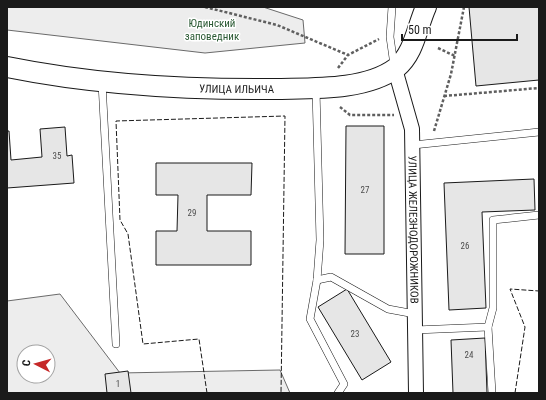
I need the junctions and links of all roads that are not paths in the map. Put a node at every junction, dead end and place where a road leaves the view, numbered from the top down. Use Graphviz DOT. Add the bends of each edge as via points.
graph roads {
  1 [pos="392,7"];
  2 [pos="426,7"];
  3 [pos="7,67"];
  4 [pos="395,69"];
  5 [pos="102,83"];
  6 [pos="316,88"];
  7 [pos="539,132"];
  8 [pos="413,145"];
  9 [pos="539,215"];
  10 [pos="317,280"];
  11 [pos="415,314"];
  12 [pos="488,327"];
  13 [pos="415,330"];
  14 [pos="116,344"];
  15 [pos="338,393"];
  16 [pos="416,393"];
  17 [pos="492,393"];
  1 -- 4 [label="lane" via="390,37"];
  2 -- 4 [label="main road, УЛИЦА ИЛЬИЧА" via="409,52"];
  3 -- 5 [label="main road, УЛИЦА ИЛЬИЧА"];
  4 -- 6 [label="main road, УЛИЦА ИЛЬИЧА" via="363,82"];
  4 -- 8 [label="street, УЛИЦА ЖЕЛЕЗНОДОРОЖНИКОВ" via="412,129"];
  5 -- 6 [label="main road, УЛИЦА ИЛЬИЧА" via="174,88"];
  5 -- 14 [label="lane"];
  6 -- 10 [label="lane" via="320,240"];
  7 -- 8 [label="lane"];
  8 -- 11 [label="street, УЛИЦА ЖЕЛЕЗНОДОРОЖНИКОВ"];
  9 -- 12 [label="lane" via="494,220 494,308"];
  10 -- 11 [label="lane" via="331,277 388,309"];
  10 -- 15 [label="lane" via="310,319 344,384"];
  11 -- 13 [label="street, УЛИЦА ЖЕЛЕЗНОДОРОЖНИКОВ"];
  12 -- 13 [label="lane"];
  12 -- 17 [label="lane"];
  13 -- 16 [label="street, УЛИЦА ЖЕЛЕЗНОДОРОЖНИКОВ"];
}
